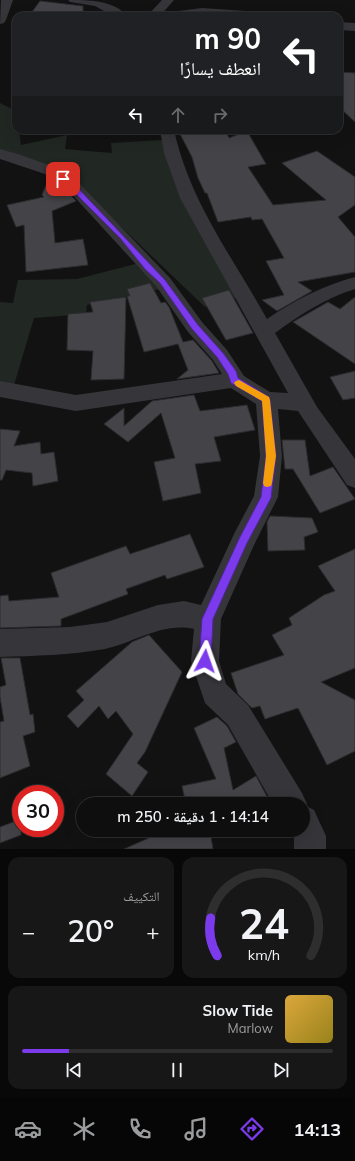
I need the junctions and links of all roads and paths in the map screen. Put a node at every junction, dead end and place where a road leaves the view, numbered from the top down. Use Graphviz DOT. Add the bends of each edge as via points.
graph roads {
  1 [pos="7,0"];
  2 [pos="74,0"];
  3 [pos="168,0"];
  4 [pos="116,12"];
  5 [pos="157,12"];
  6 [pos="0,20"];
  7 [pos="343,26"];
  8 [pos="355,27"];
  9 [pos="168,134"];
  10 [pos="0,154"];
  11 [pos="355,283"];
  12 [pos="264,330"];
  13 [pos="234,380"];
  14 [pos="0,389"];
  15 [pos="266,400"];
  16 [pos="304,403"];
  17 [pos="355,478"];
  18 [pos="208,619"];
  19 [pos="0,643"];
  20 [pos="287,797"];
  21 [pos="310,837"];
  22 [pos="310,849"];
  1 -- 6 [label="street"];
  2 -- 4 [label="street" via="92,1"];
  3 -- 5 [label="street"];
  7 -- 8 [label="street"];
  9 -- 12 [label="street" via="169,146 191,201 216,250"];
  10 -- 13 [label="street" via="51,171 74,187 163,282 195,327 220,355"];
  11 -- 12 [label="street" via="309,300"];
  12 -- 16 [label="street"];
  13 -- 14 [label="street" via="76,403"];
  13 -- 15 [label="street"];
  15 -- 16 [label="street"];
  15 -- 18 [label="street" via="271,456 266,498"];
  16 -- 17 [label="street"];
  18 -- 19 [label="street" via="184,614 158,618 107,635 77,640"];
  18 -- 20 [label="street" via="205,661 215,693 238,715"];
  21 -- 22 [label="street"];
}
